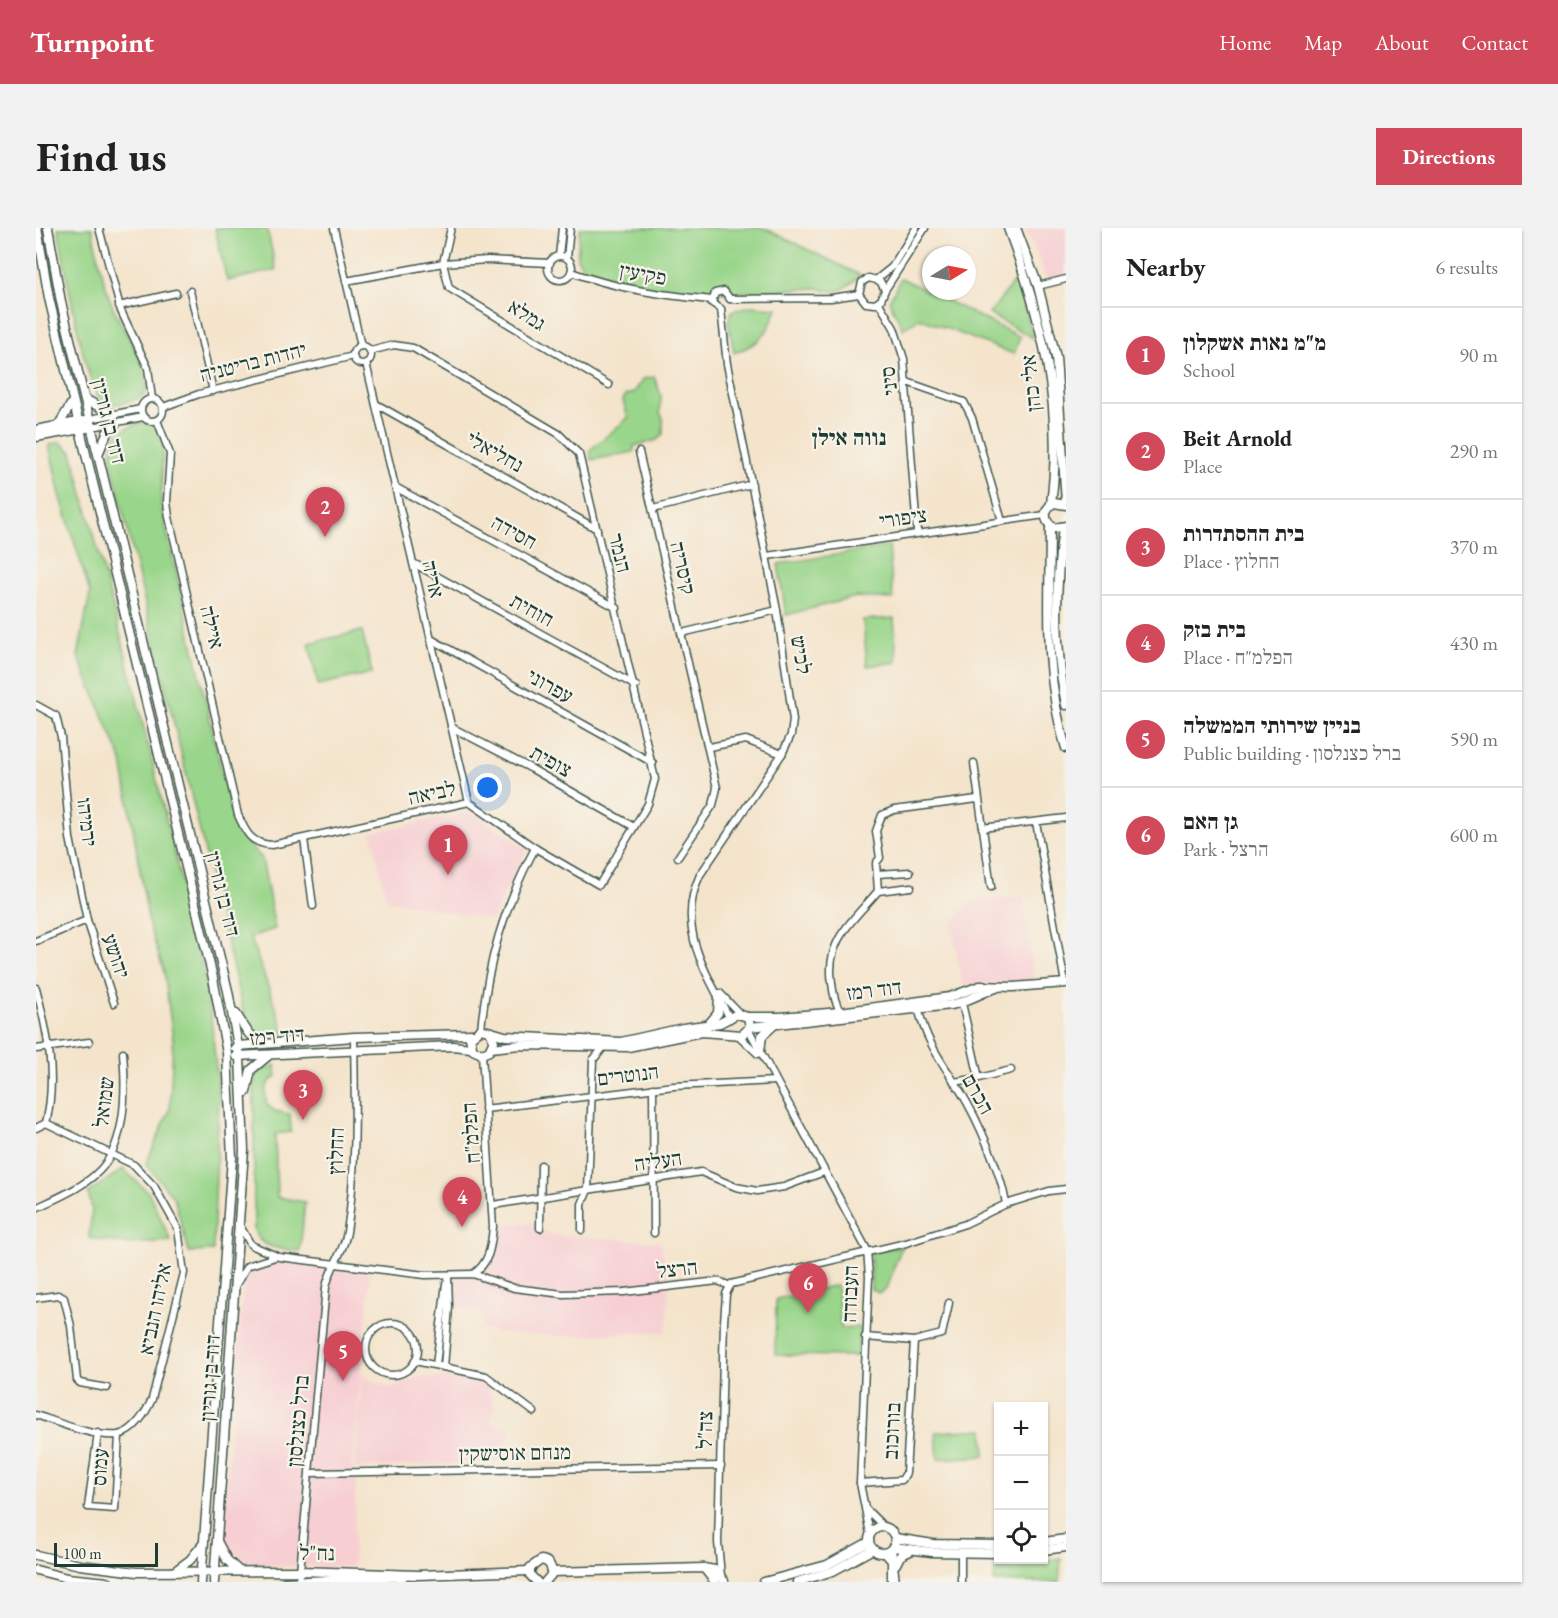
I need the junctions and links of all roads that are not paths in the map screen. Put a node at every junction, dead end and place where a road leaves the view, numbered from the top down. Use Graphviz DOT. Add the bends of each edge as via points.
graph roads {
  1 [pos="37,228"];
  2 [pos="48,228"];
  3 [pos="99,228"];
  4 [pos="334,228"];
  5 [pos="451,228"];
  6 [pos="562,228"];
  7 [pos="570,228"];
  8 [pos="925,228"];
  9 [pos="1008,228"];
  10 [pos="1016,228"];
  11 [pos="913,229"];
  12 [pos="558,256"];
  13 [pos="567,258"];
  14 [pos="443,263"];
  15 [pos="550,263"];
  16 [pos="572,272"];
  17 [pos="877,279"];
  18 [pos="1066,279"];
  19 [pos="346,281"];
  20 [pos="1038,286"];
  21 [pos="885,290"];
  22 [pos="190,291"];
  23 [pos="176,293"];
  24 [pos="859,294"];
  25 [pos="730,299"];
  26 [pos="711,300"];
  27 [pos="879,303"];
  28 [pos="119,306"];
  29 [pos="721,309"];
  30 [pos="361,346"];
  31 [pos="370,351"];
  32 [pos="353,356"];
  33 [pos="366,363"];
  34 [pos="907,382"];
  35 [pos="609,385"];
  36 [pos="213,391"];
  37 [pos="85,399"];
  38 [pos="152,399"];
  39 [pos="73,400"];
  40 [pos="376,404"];
  41 [pos="163,407"];
  42 [pos="141,409"];
  43 [pos="143,417"];
  44 [pos="115,419"];
  45 [pos="157,420"];
  46 [pos="91,423"];
  47 [pos="79,426"];
  48 [pos="61,429"];
  49 [pos="36,430"];
  50 [pos="36,437"];
  51 [pos="84,446"];
  52 [pos="639,452"];
  53 [pos="99,453"];
  54 [pos="752,484"];
  55 [pos="395,487"];
  56 [pos="1066,503"];
  57 [pos="1051,504"];
  58 [pos="653,509"];
  59 [pos="1045,515"];
  60 [pos="1002,521"];
  61 [pos="1050,525"];
  62 [pos="1064,527"];
  63 [pos="598,529"];
  64 [pos="917,532"];
  65 [pos="767,556"];
  66 [pos="413,563"];
  67 [pos="616,608"];
  68 [pos="777,610"];
  69 [pos="682,633"];
  70 [pos="431,639"];
  71 [pos="636,686"];
  72 [pos="36,705"];
  73 [pos="1066,705"];
  74 [pos="451,727"];
  75 [pos="709,747"];
  76 [pos="1066,748"];
  77 [pos="782,754"];
  78 [pos="974,763"];
  79 [pos="653,764"];
  80 [pos="977,799"];
  81 [pos="469,802"];
  82 [pos="1066,818"];
  83 [pos="1036,822"];
  84 [pos="634,827"];
  85 [pos="982,828"];
  86 [pos="252,839"];
  87 [pos="304,839"];
  88 [pos="535,848"];
  89 [pos="678,857"];
  90 [pos="910,872"];
  91 [pos="878,874"];
  92 [pos="599,885"];
  93 [pos="910,887"];
  94 [pos="991,887"];
  95 [pos="878,891"];
  96 [pos="313,906"];
  97 [pos="87,920"];
  98 [pos="36,941"];
  99 [pos="709,978"];
  100 [pos="1065,983"];
  101 [pos="1002,987"];
  102 [pos="36,988"];
  103 [pos="719,997"];
  104 [pos="230,1000"];
  105 [pos="114,1003"];
  106 [pos="962,1003"];
  107 [pos="918,1006"];
  108 [pos="744,1015"];
  109 [pos="842,1015"];
  110 [pos="730,1020"];
  111 [pos="776,1024"];
  112 [pos="708,1025"];
  113 [pos="481,1029"];
  114 [pos="750,1029"];
  115 [pos="472,1034"];
  116 [pos="491,1034"];
  117 [pos="736,1034"];
  118 [pos="354,1037"];
  119 [pos="89,1042"];
  120 [pos="273,1043"];
  121 [pos="238,1046"];
  122 [pos="49,1047"];
  123 [pos="471,1048"];
  124 [pos="491,1048"];
  125 [pos="603,1048"];
  126 [pos="354,1049"];
  127 [pos="36,1050"];
  128 [pos="760,1051"];
  129 [pos="123,1053"];
  130 [pos="227,1053"];
  131 [pos="482,1054"];
  132 [pos="270,1055"];
  133 [pos="240,1057"];
  134 [pos="1011,1070"];
  135 [pos="770,1072"];
  136 [pos="979,1078"];
  137 [pos="775,1081"];
  138 [pos="954,1082"];
  139 [pos="653,1088"];
  140 [pos="592,1096"];
  141 [pos="485,1109"];
  142 [pos="244,1110"];
  143 [pos="46,1123"];
  144 [pos="36,1128"];
  145 [pos="111,1154"];
  146 [pos="541,1165"];
  147 [pos="824,1172"];
  148 [pos="653,1178"];
  149 [pos="1066,1189"];
  150 [pos="588,1190"];
  151 [pos="541,1197"];
  152 [pos="1006,1204"];
  153 [pos="493,1205"];
  154 [pos="36,1208"];
  155 [pos="240,1226"];
  156 [pos="540,1228"];
  157 [pos="582,1230"];
  158 [pos="654,1233"];
  159 [pos="867,1250"];
  160 [pos="279,1257"];
  161 [pos="334,1264"];
  162 [pos="473,1274"];
  163 [pos="448,1276"];
  164 [pos="730,1286"];
  165 [pos="235,1289"];
  166 [pos="36,1298"];
  167 [pos="949,1303"];
  168 [pos="865,1337"];
  169 [pos="914,1341"];
  170 [pos="415,1361"];
  171 [pos="436,1365"];
  172 [pos="444,1367"];
  173 [pos="107,1388"];
  174 [pos="534,1412"];
  175 [pos="36,1415"];
  176 [pos="98,1433"];
  177 [pos="119,1435"];
  178 [pos="721,1467"];
  179 [pos="310,1473"];
  180 [pos="860,1483"];
  181 [pos="864,1506"];
  182 [pos="884,1527"];
  183 [pos="1066,1539"];
  184 [pos="217,1541"];
  185 [pos="1048,1541"];
  186 [pos="871,1542"];
  187 [pos="204,1543"];
  188 [pos="994,1545"];
  189 [pos="891,1546"];
  190 [pos="1066,1547"];
  191 [pos="1048,1549"];
  192 [pos="916,1550"];
  193 [pos="961,1552"];
  194 [pos="994,1553"];
  195 [pos="36,1555"];
  196 [pos="896,1564"];
  197 [pos="36,1570"];
  198 [pos="239,1570"];
  199 [pos="175,1571"];
  200 [pos="202,1571"];
  201 [pos="214,1571"];
  202 [pos="300,1571"];
  203 [pos="530,1571"];
  204 [pos="552,1572"];
  205 [pos="418,1575"];
  206 [pos="721,1581"];
  207 [pos="108,1582"];
  208 [pos="201,1582"];
  209 [pos="214,1582"];
  210 [pos="285,1582"];
  211 [pos="299,1582"];
  212 [pos="537,1582"];
  213 [pos="545,1582"];
  214 [pos="765,1582"];
  215 [pos="797,1582"];
  216 [pos="891,1582"];
  217 [pos="896,1582"];
  218 [pos="962,1582"];
  1 -- 39 [label="street, דוד בן גוריון"];
  2 -- 37 [label="street, דוד בן גוריון"];
  3 -- 28 [label="street"];
  4 -- 19 [label="street"];
  5 -- 14 [label="street"];
  6 -- 12 [label="street"];
  7 -- 13 [label="street"];
  8 -- 21 [label="street"];
  9 -- 57 [label="street, אלי כהן" via="1031,293 1048,361 1054,432"];
  10 -- 20 [label="street, אלי כהן"];
  11 -- 17 [label="street" via="892,267"];
  12 -- 13 [label="street"];
  12 -- 15 [label="street"];
  13 -- 16 [label="street"];
  14 -- 15 [label="street"];
  14 -- 19 [label="street"];
  14 -- 35 [label="street, גמלא" via="449,288"];
  15 -- 16 [label="street" via="550,274 556,279"];
  16 -- 26 [label="street, פקיעין" via="649,293"];
  17 -- 21 [label="street"];
  17 -- 24 [label="street" via="865,280"];
  18 -- 20 [label="street"];
  19 -- 30 [label="street"];
  20 -- 56 [label="street, אלי כהן" via="1059,376"];
  21 -- 27 [label="street"];
  22 -- 36 [label="street"];
  23 -- 28 [label="street"];
  24 -- 25 [label="street"];
  24 -- 27 [label="street" via="866,303"];
  25 -- 26 [label="street" via="727,292 719,290"];
  25 -- 29 [label="street" via="728,306"];
  26 -- 29 [label="street"];
  27 -- 34 [label="street, סיני" via="900,343"];
  28 -- 38 [label="street" via="144,356"];
  29 -- 54 [label="street, לכיש" via="727,364"];
  30 -- 31 [label="street"];
  30 -- 32 [label="street"];
  31 -- 33 [label="street"];
  31 -- 63 [label="street, הנמר" via="394,345 413,348 559,434 579,454"];
  32 -- 33 [label="street" via="358,363"];
  32 -- 36 [label="street, יהדות בריטניה"];
  33 -- 40 [label="street, אריה"];
  34 -- 60 [label="street" via="957,399 969,409"];
  34 -- 64 [label="street, סיני"];
  36 -- 41 [label="street, יהדות בריטניה"];
  37 -- 44 [label="street"];
  37 -- 46 [label="street, דוד בן גוריון"];
  38 -- 41 [label="street"];
  38 -- 42 [label="street"];
  39 -- 47 [label="street, דוד בן גוריון"];
  39 -- 48 [label="street"];
  40 -- 55 [label="street, אריה"];
  40 -- 63 [label="street, נחליאלי"];
  41 -- 45 [label="street"];
  42 -- 43 [label="street"];
  42 -- 44 [label="street"];
  43 -- 44 [label="street"];
  43 -- 45 [label="street"];
  44 -- 46 [label="street"];
  44 -- 53 [label="street"];
  45 -- 86 [label="street, איילה" via="170,454 167,502 172,526 238,815"];
  46 -- 47 [label="street"];
  46 -- 53 [label="street, דוד בן גוריון"];
  47 -- 48 [label="street"];
  47 -- 51 [label="street, דוד בן גוריון"];
  48 -- 49 [label="street"];
  48 -- 50 [label="street"];
  48 -- 51 [label="street"];
  51 -- 130 [label="street, דוד בן גוריון" via="190,876"];
  52 -- 58 [label="street, קיסריה"];
  53 -- 104 [label="street, דוד בן גוריון"];
  54 -- 58 [label="street"];
  54 -- 65 [label="street, לכיש"];
  55 -- 66 [label="street, אריה"];
  55 -- 67 [label="street, חסידה"];
  56 -- 57 [label="street"];
  57 -- 59 [label="street"];
  58 -- 69 [label="street, קיסריה"];
  59 -- 60 [label="street, ציפורי"];
  59 -- 61 [label="street"];
  60 -- 64 [label="street, ציפורי"];
  61 -- 62 [label="street"];
  61 -- 76 [label="street" via="1049,641 1058,718"];
  62 -- 73 [label="street" via="1059,553 1058,617"];
  63 -- 67 [label="street, הנמר"];
  64 -- 65 [label="street, ציפורי"];
  65 -- 68 [label="street, לכיש"];
  66 -- 70 [label="street, אריה"];
  66 -- 71 [label="street, חוחית"];
  67 -- 71 [label="street, הנמר"];
  68 -- 69 [label="street"];
  68 -- 77 [label="street, לכיש" via="793,712 791,735"];
  69 -- 75 [label="street, קיסריה"];
  70 -- 74 [label="street, אריה"];
  70 -- 79 [label="street, עפרוני"];
  71 -- 79 [label="street, הנמר"];
  72 -- 97 [label="street, ירמיהו" via="56,716 59,726 70,838"];
  74 -- 81 [label="street, אריה"];
  74 -- 84 [label="street, צופית"];
  75 -- 77 [label="street" via="746,740"];
  75 -- 89 [label="street, קיסריה" via="716,797"];
  77 -- 99 [label="street, לכיש" via="692,893 692,937"];
  78 -- 80 [label="street"];
  79 -- 84 [label="street, הנמר" via="653,792"];
  80 -- 85 [label="street"];
  80 -- 91 [label="street" via="882,815 876,831"];
  81 -- 87 [label="street, לביאה"];
  81 -- 88 [label="street, לביאה"];
  82 -- 83 [label="street"];
  83 -- 85 [label="street"];
  83 -- 100 [label="street"];
  84 -- 92 [label="street, הנמר"];
  85 -- 94 [label="street"];
  86 -- 87 [label="street, לביאה" via="272,845"];
  87 -- 96 [label="street"];
  88 -- 92 [label="street, לביאה"];
  88 -- 113 [label="street" via="501,920 483,1001"];
  90 -- 91 [label="street"];
  91 -- 95 [label="street"];
  93 -- 95 [label="street"];
  95 -- 109 [label="street" via="831,954 832,986"];
  97 -- 98 [label="street"];
  97 -- 105 [label="street, יהושע"];
  99 -- 103 [label="street, לכיש"];
  99 -- 108 [label="street, לכיש"];
  100 -- 101 [label="street, דוד רמז"];
  101 -- 106 [label="street, דוד רמז"];
  101 -- 107 [label="street, דוד רמז" via="973,987"];
  102 -- 122 [label="street"];
  103 -- 110 [label="street, לכיש"];
  103 -- 112 [label="street" via="718,1013"];
  104 -- 120 [label="street" via="249,1034 261,1042"];
  104 -- 121 [label="street, דוד בן גוריון"];
  106 -- 107 [label="street, דוד רמז"];
  106 -- 136 [label="street"];
  107 -- 109 [label="street, דוד רמז"];
  107 -- 138 [label="street, הכרם" via="926,1036"];
  108 -- 109 [label="street, דוד רמז"];
  108 -- 110 [label="street"];
  108 -- 114 [label="street"];
  109 -- 111 [label="street, דוד רמז"];
  110 -- 112 [label="street"];
  110 -- 117 [label="street"];
  111 -- 114 [label="street, דוד רמז"];
  111 -- 128 [label="street" via="762,1036"];
  112 -- 116 [label="street" via="621,1042"];
  113 -- 115 [label="street"];
  113 -- 116 [label="street"];
  114 -- 117 [label="street, דוד רמז"];
  114 -- 128 [label="street, העבודה"];
  115 -- 118 [label="street, דוד רמז"];
  115 -- 123 [label="street"];
  116 -- 124 [label="street"];
  117 -- 125 [label="street" via="701,1032 638,1046"];
  117 -- 135 [label="street, העבודה" via="756,1051"];
  118 -- 120 [label="street, דוד רמז"];
  118 -- 126 [label="street, החלוץ"];
  119 -- 122 [label="street"];
  120 -- 121 [label="street, דוד רמז"];
  121 -- 130 [label="street, דוד רמז"];
  121 -- 133 [label="street, דוד בן גוריון"];
  122 -- 127 [label="street"];
  122 -- 143 [label="street" via="51,1102"];
  123 -- 126 [label="street, דוד רמז"];
  123 -- 131 [label="street"];
  124 -- 125 [label="street"];
  124 -- 131 [label="street"];
  125 -- 140 [label="street" via="593,1060"];
  126 -- 132 [label="street, דוד רמז"];
  126 -- 161 [label="street, החלוץ" via="351,1197 345,1239"];
  128 -- 135 [label="street, העבודה"];
  129 -- 145 [label="street, שמואל" via="123,1118"];
  130 -- 133 [label="street, דוד רמז"];
  130 -- 187 [label="street, דוד בן גוריון" via="232,1158"];
  131 -- 141 [label="street, הפלמ\"ח"];
  132 -- 133 [label="street, דוד רמז"];
  132 -- 142 [label="street" via="251,1070"];
  133 -- 142 [label="street, דוד בן גוריון"];
  134 -- 136 [label="street"];
  135 -- 137 [label="street, העבודה"];
  136 -- 138 [label="street"];
  137 -- 139 [label="street, הנוטרים"];
  137 -- 147 [label="street, העבודה"];
  138 -- 152 [label="street, הכרם" via="997,1170"];
  139 -- 140 [label="street, הנוטרים"];
  139 -- 148 [label="street"];
  140 -- 141 [label="street, הנוטרים"];
  140 -- 150 [label="street"];
  141 -- 153 [label="street, הפלמ\"ח"];
  142 -- 155 [label="street, דוד בן גוריון"];
  143 -- 144 [label="street"];
  143 -- 145 [label="street, אליהו הנביא"];
  145 -- 154 [label="street" via="100,1170 72,1191"];
  145 -- 177 [label="street, אליהו הנביא" via="134,1165 168,1206 178,1229 184,1273 146,1413"];
  146 -- 151 [label="street"];
  147 -- 148 [label="street, העליה" via="784,1187 757,1191 701,1172"];
  147 -- 159 [label="street, העבודה"];
  148 -- 150 [label="street, העליה"];
  148 -- 158 [label="street"];
  149 -- 152 [label="street, הרצל"];
  150 -- 151 [label="street, העליה"];
  150 -- 157 [label="street" via="582,1204"];
  151 -- 153 [label="street, העליה"];
  151 -- 156 [label="street"];
  152 -- 159 [label="street, הרצל" via="965,1224 906,1243"];
  153 -- 162 [label="street, הפלמ\"ח" via="490,1252 483,1268"];
  155 -- 160 [label="street, הרצל" via="251,1245"];
  155 -- 165 [label="street, דוד בן גוריון"];
  159 -- 164 [label="street, הרצל" via="774,1275 735,1281"];
  159 -- 168 [label="street, העבודה"];
  160 -- 161 [label="street, הרצל"];
  160 -- 165 [label="street, הרצל" via="247,1266"];
  161 -- 163 [label="street, הרצל"];
  161 -- 179 [label="street, ברל כצנלסון" via="326,1287"];
  162 -- 163 [label="street, הרצל"];
  162 -- 164 [label="street, הרצל" via="514,1288 563,1294 624,1292 718,1281"];
  163 -- 171 [label="street"];
  163 -- 172 [label="street"];
  164 -- 178 [label="street, צה\"ל" via="725,1301"];
  165 -- 184 [label="street, דוד בן גוריון"];
  166 -- 173 [label="street" via="64,1298 72,1326 77,1380"];
  167 -- 169 [label="street" via="942,1334"];
  168 -- 169 [label="street"];
  168 -- 180 [label="street, העבודה"];
  169 -- 180 [label="street, בורוכוב" via="906,1473 902,1480"];
  170 -- 170 [label="street" via="418,1343 408,1328 391,1322 369,1335 368,1360 379,1372 403,1373"];
  170 -- 171 [label="street"];
  171 -- 172 [label="street"];
  172 -- 174 [label="street" via="486,1376"];
  175 -- 176 [label="street"];
  176 -- 177 [label="street"];
  176 -- 177 [label="street, עמוס" via="88,1507 115,1509"];
  178 -- 179 [label="street, מנחם אוסישקין"];
  178 -- 206 [label="street, צה\"ל"];
  179 -- 202 [label="street, ברל כצנלסון"];
  180 -- 181 [label="street, העבודה"];
  181 -- 182 [label="street"];
  181 -- 186 [label="street, העבודה"];
  182 -- 186 [label="street" via="876,1529"];
  182 -- 189 [label="street" via="891,1531"];
  183 -- 185 [label="street"];
  184 -- 198 [label="street" via="227,1560"];
  184 -- 201 [label="street, דוד בן גוריון"];
  186 -- 189 [label="street"];
  186 -- 214 [label="street" via="827,1565"];
  186 -- 215 [label="street" via="833,1571"];
  187 -- 199 [label="street"];
  187 -- 200 [label="street, דוד בן גוריון"];
  188 -- 189 [label="street"];
  189 -- 192 [label="street"];
  189 -- 196 [label="street"];
  189 -- 216 [label="street"];
  190 -- 191 [label="street"];
  192 -- 193 [label="street"];
  192 -- 196 [label="street" via="904,1553"];
  193 -- 194 [label="street"];
  193 -- 218 [label="street"];
  195 -- 199 [label="street, נח\"ל" via="111,1570"];
  196 -- 217 [label="street"];
  197 -- 207 [label="street"];
  198 -- 201 [label="street, נח\"ל"];
  198 -- 202 [label="street, נח\"ל"];
  199 -- 200 [label="street, נח\"ל"];
  200 -- 201 [label="street, נח\"ל"];
  200 -- 208 [label="street, דוד בן גוריון"];
  201 -- 209 [label="street, דוד בן גוריון"];
  202 -- 205 [label="street, נח\"ל"];
  202 -- 211 [label="street, ברל כצנלסון"];
  203 -- 204 [label="street, נח\"ל" via="541,1560 548,1562"];
  203 -- 205 [label="street, נח\"ל"];
  203 -- 212 [label="street"];
  204 -- 206 [label="street" via="703,1568"];
  204 -- 213 [label="street"];
  205 -- 211 [label="street, נח\"ל"];
  210 -- 211 [label="street, נח\"ל"];
}
